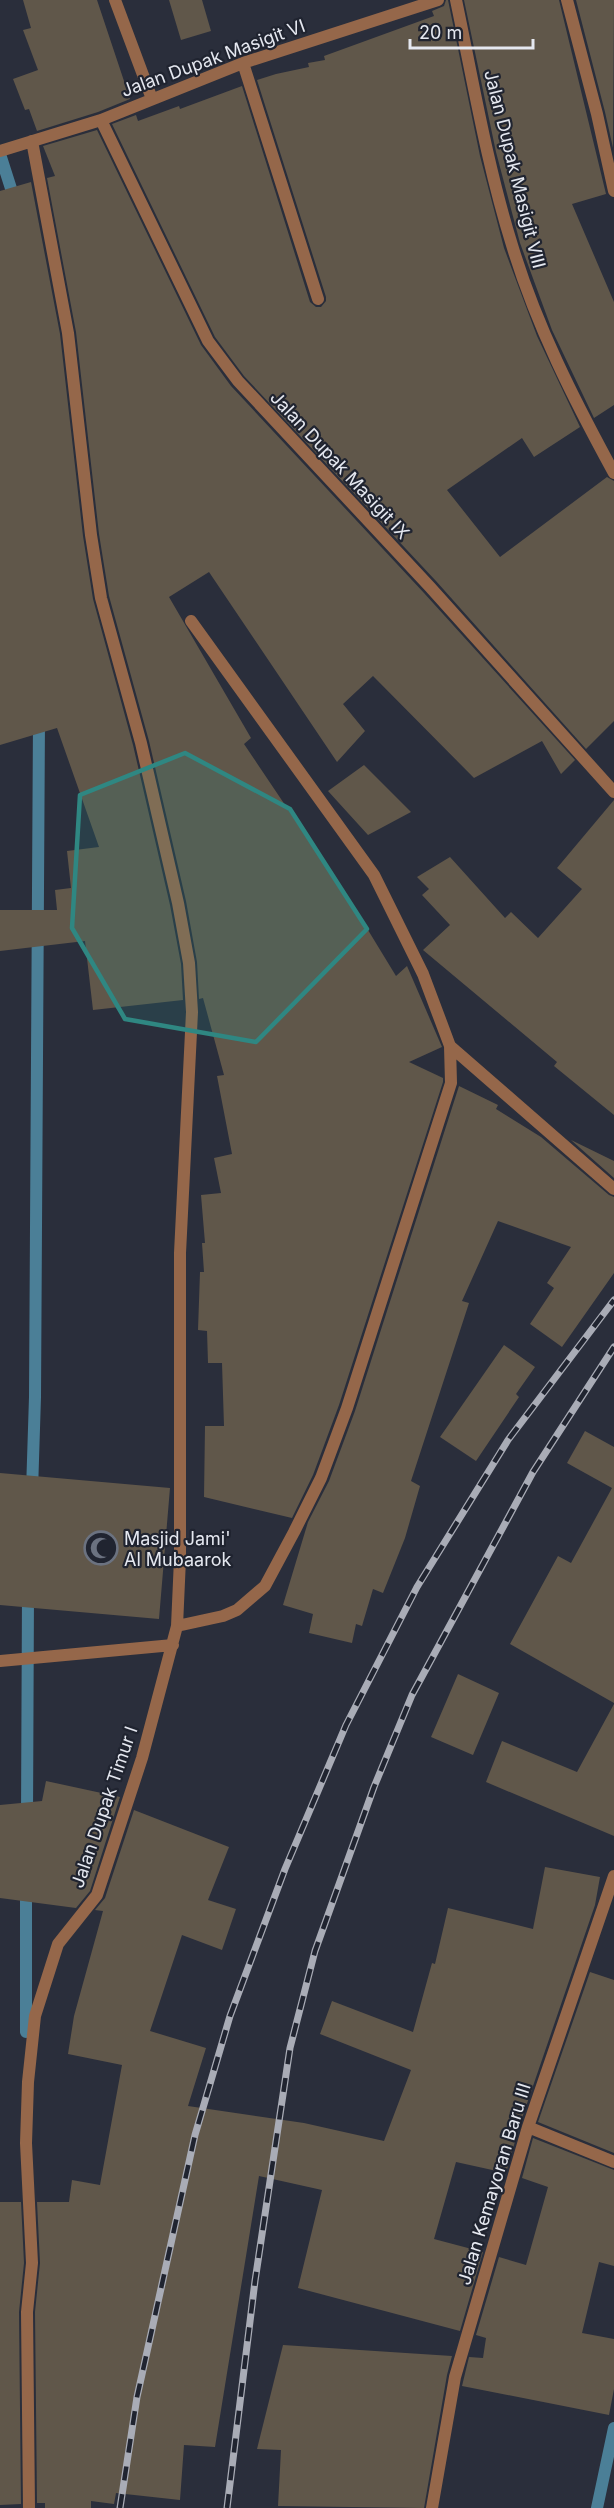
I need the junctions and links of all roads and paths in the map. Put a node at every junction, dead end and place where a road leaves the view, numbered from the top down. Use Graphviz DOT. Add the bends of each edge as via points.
graph roads {
  1 [pos="115,0"];
  2 [pos="438,0"];
  3 [pos="456,0"];
  4 [pos="567,0"];
  5 [pos="401,5"];
  6 [pos="243,63"];
  7 [pos="152,99"];
  8 [pos="101,120"];
  9 [pos="26,143"];
  10 [pos="0,152"];
  11 [pos="614,191"];
  12 [pos="318,299"];
  13 [pos="614,473"];
  14 [pos="191,621"];
  15 [pos="614,792"];
  16 [pos="450,1046"];
  17 [pos="614,1189"];
  18 [pos="177,1626"];
  19 [pos="173,1645"];
  20 [pos="0,1661"];
  21 [pos="614,1876"];
  22 [pos="528,2127"];
  23 [pos="614,2162"];
  24 [pos="29,2508"];
  25 [pos="432,2508"];
  1 -- 7 [label="street"];
  2 -- 5 [label="street, Jalan Dupak Masigit VI"];
  3 -- 13 [label="street, Jalan Dupak Masigit VIII" via="512,244 572,395"];
  4 -- 11 [label="street"];
  5 -- 6 [label="street, Jalan Dupak Masigit VI"];
  6 -- 7 [label="street, Jalan Dupak Masigit VI"];
  6 -- 12 [label="street"];
  7 -- 8 [label="street, Jalan Dupak Masigit VI"];
  8 -- 9 [label="street, Jalan Dupak Masigit VI"];
  8 -- 15 [label="street, Jalan Dupak Masigit IX" via="208,341 238,381"];
  9 -- 10 [label="street, Jalan Dupak Masigit VI"];
  9 -- 18 [label="street, Jalan Dupak Timur I" via="68,333 101,598 141,743 189,963 192,1012 180,1253"];
  14 -- 16 [label="street" via="374,875 423,974"];
  16 -- 17 [label="street"];
  16 -- 18 [label="street" via="451,1083 321,1478 265,1586 237,1610"];
  18 -- 19 [label="street, Jalan Dupak Timur I"];
  19 -- 20 [label="street"];
  19 -- 24 [label="street, Jalan Dupak Timur I" via="142,1758 97,1895 58,1944 35,2016 26,2143 32,2263 27,2312"];
  21 -- 22 [label="street, Jalan Kemayoran Baru III"];
  22 -- 23 [label="street"];
  22 -- 25 [label="street, Jalan Kemayoran Baru III" via="455,2378"];
}
